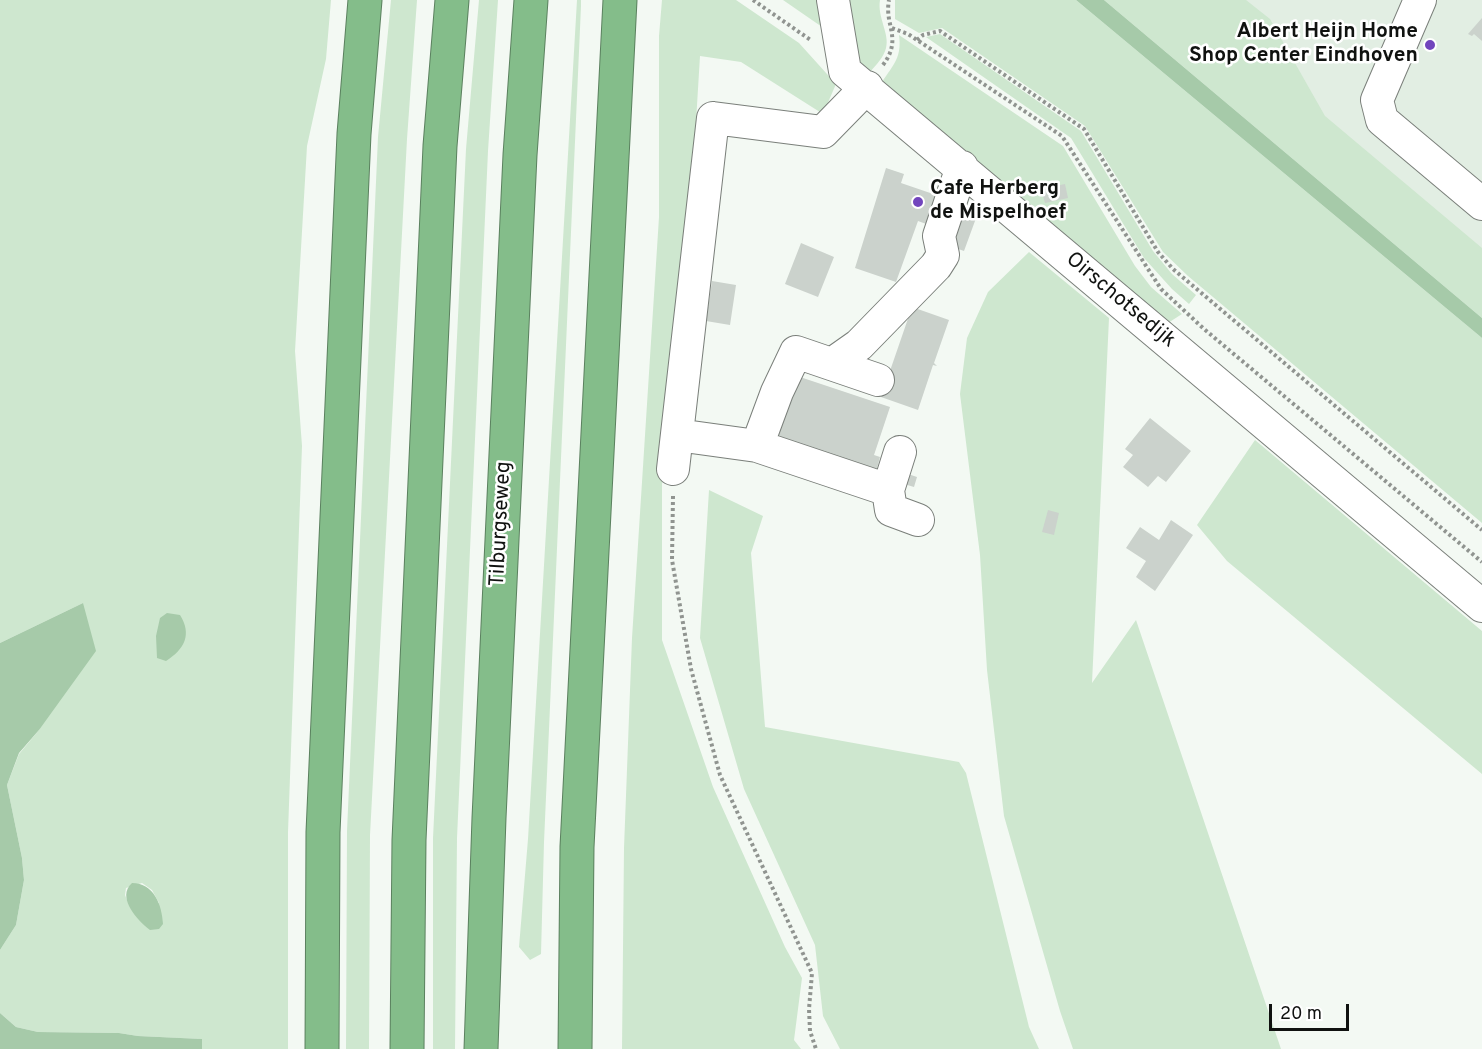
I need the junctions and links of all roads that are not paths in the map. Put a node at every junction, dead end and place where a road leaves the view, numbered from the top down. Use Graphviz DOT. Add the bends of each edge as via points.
graph roads {
  1 [pos="365,0"];
  2 [pos="452,0"];
  3 [pos="531,0"];
  4 [pos="620,0"];
  5 [pos="832,0"];
  6 [pos="1420,0"];
  7 [pos="856,79"];
  8 [pos="962,167"];
  9 [pos="1482,204"];
  10 [pos="832,364"];
  11 [pos="878,380"];
  12 [pos="677,435"];
  13 [pos="757,446"];
  14 [pos="900,452"];
  15 [pos="674,469"];
  16 [pos="888,490"];
  17 [pos="918,520"];
  18 [pos="1482,606"];
  19 [pos="322,1049"];
  20 [pos="407,1049"];
  21 [pos="481,1049"];
  22 [pos="575,1049"];
  1 -- 19 [label="highway" via="354,134 323,832"];
  2 -- 20 [label="highway" via="440,146 409,840"];
  3 -- 21 [label="highway, Tilburgseweg" via="519,179"];
  4 -- 22 [label="highway" via="578,835"];
  5 -- 7 [label="street"];
  6 -- 9 [label="street" via="1377,100 1382,120"];
  7 -- 8 [label="street, Oirschotsedijk"];
  7 -- 12 [label="street" via="824,132 713,118"];
  8 -- 10 [label="street" via="939,236 943,255 936,266 859,345"];
  8 -- 18 [label="street, Oirschotsedijk"];
  10 -- 11 [label="street"];
  10 -- 13 [label="street" via="796,352"];
  12 -- 13 [label="street"];
  12 -- 15 [label="street"];
  13 -- 16 [label="street"];
  14 -- 16 [label="street"];
  16 -- 17 [label="street" via="891,510"];
}
